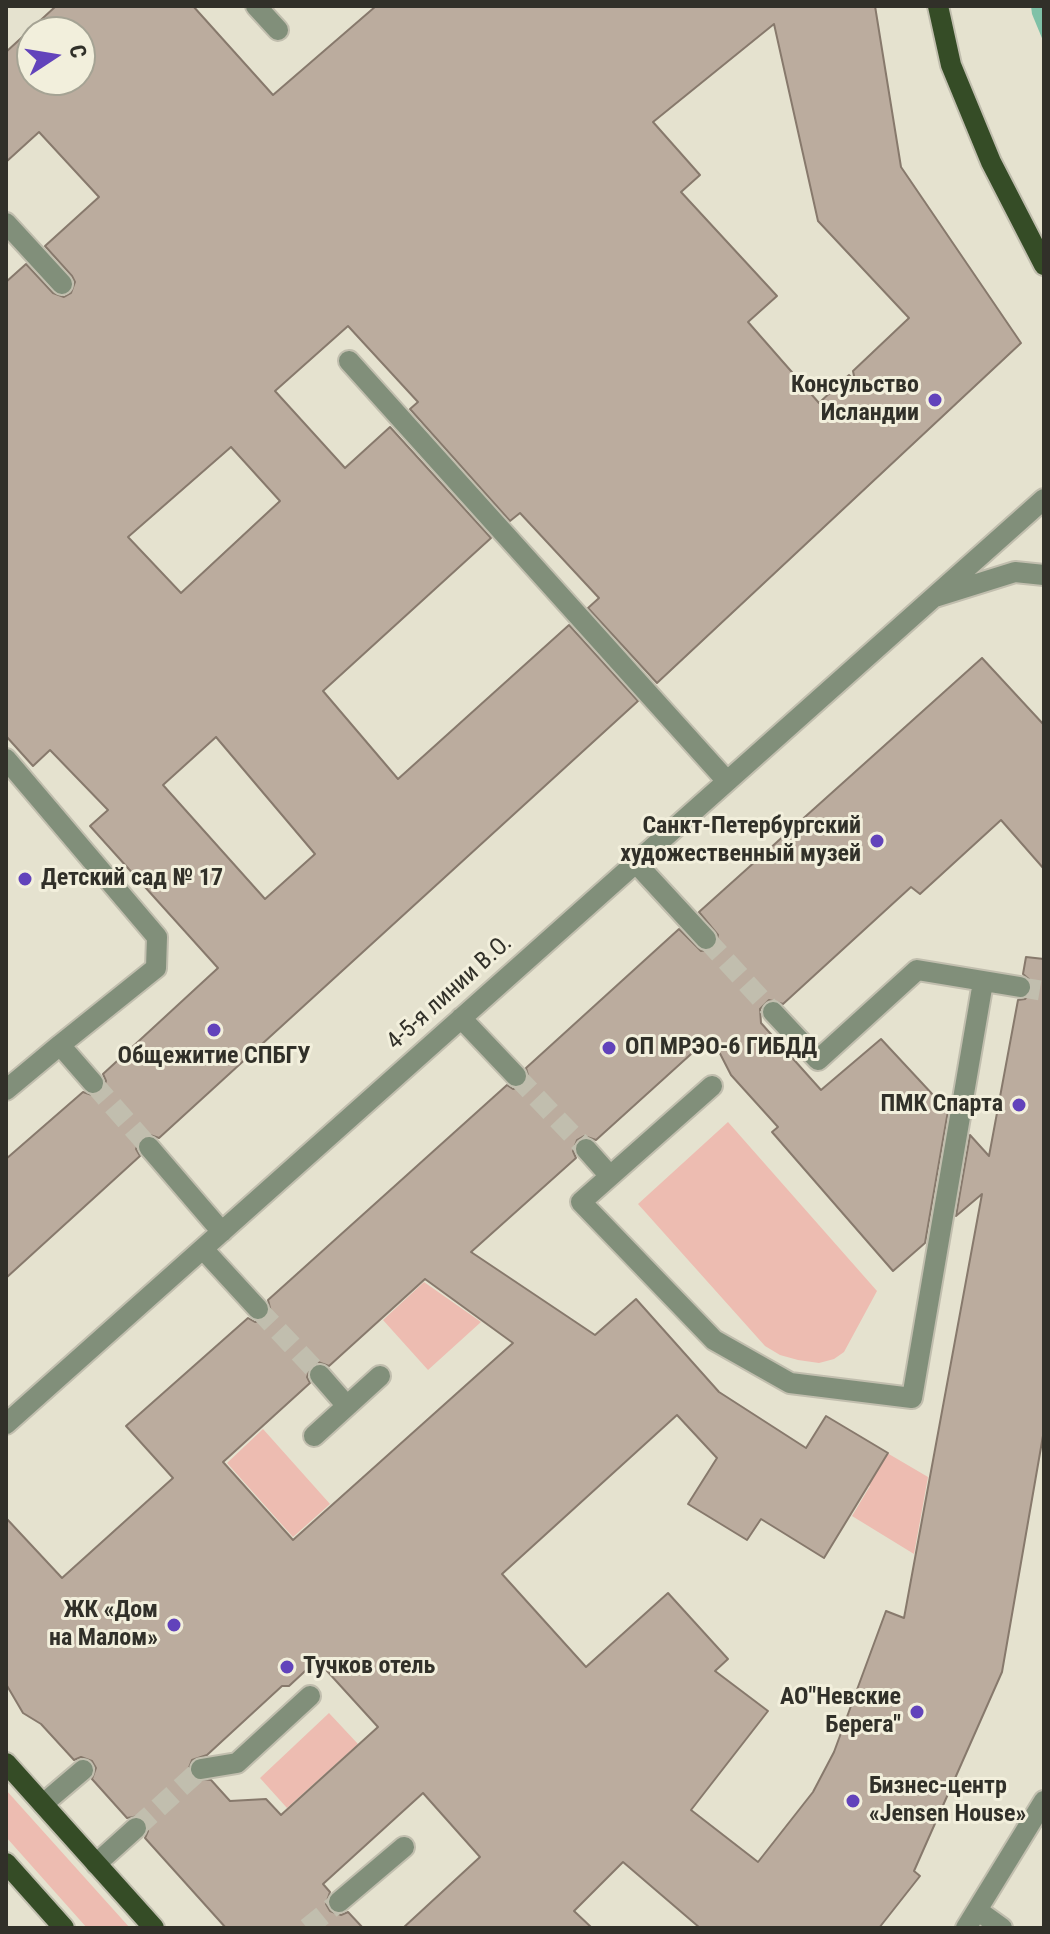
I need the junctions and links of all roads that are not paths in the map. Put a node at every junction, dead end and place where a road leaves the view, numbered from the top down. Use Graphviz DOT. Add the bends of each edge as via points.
graph roads {
  1 [pos="256,6"];
  2 [pos="938,6"];
  3 [pos="278,30"];
  4 [pos="6,223"];
  5 [pos="1044,265"];
  6 [pos="62,284"];
  7 [pos="349,361"];
  8 [pos="1044,499"];
  9 [pos="1044,575"];
  10 [pos="928,600"];
  11 [pos="6,759"];
  12 [pos="726,780"];
  13 [pos="635,862"];
  14 [pos="706,939"];
  15 [pos="983,982"];
  16 [pos="1020,987"];
  17 [pos="773,1012"];
  18 [pos="461,1018"];
  19 [pos="60,1045"];
  20 [pos="516,1076"];
  21 [pos="93,1083"];
  22 [pos="712,1086"];
  23 [pos="6,1090"];
  24 [pos="149,1147"];
  25 [pos="586,1149"];
  26 [pos="610,1176"];
  27 [pos="222,1232"];
  28 [pos="203,1249"];
  29 [pos="258,1309"];
  30 [pos="320,1375"];
  31 [pos="380,1376"];
  32 [pos="347,1406"];
  33 [pos="6,1424"];
  34 [pos="314,1436"];
  35 [pos="310,1696"];
  36 [pos="6,1763"];
  37 [pos="201,1769"];
  38 [pos="83,1770"];
  39 [pos="1044,1801"];
  40 [pos="43,1804"];
  41 [pos="136,1828"];
  42 [pos="404,1847"];
  43 [pos="6,1863"];
  44 [pos="96,1864"];
  45 [pos="339,1902"];
  46 [pos="972,1919"];
  47 [pos="64,1928"];
  48 [pos="154,1928"];
  49 [pos="1002,1928"];
  1 -- 3 [label="street"];
  2 -- 5 [label="main road" via="951,65 991,162"];
  4 -- 6 [label="street"];
  7 -- 12 [label="street"];
  8 -- 10 [label="street, 4-5-я линии В.О."];
  9 -- 10 [label="street, 4-5-я линии В.О." via="1015,572"];
  10 -- 12 [label="street, 4-5-я линии В.О."];
  11 -- 19 [label="street" via="157,937 156,968"];
  12 -- 13 [label="street, 4-5-я линии В.О."];
  13 -- 14 [label="street"];
  13 -- 18 [label="street, 4-5-я линии В.О."];
  15 -- 16 [label="street"];
  15 -- 17 [label="street" via="917,970 818,1060"];
  15 -- 26 [label="street" via="912,1398 790,1383 714,1340 581,1202"];
  18 -- 20 [label="street"];
  18 -- 27 [label="street, 4-5-я линии В.О."];
  19 -- 21 [label="street"];
  19 -- 23 [label="street"];
  22 -- 26 [label="street"];
  24 -- 27 [label="street"];
  25 -- 26 [label="street"];
  27 -- 28 [label="street, 4-5-я линии В.О."];
  28 -- 29 [label="street"];
  28 -- 33 [label="street, 4-5-я линии В.О."];
  30 -- 32 [label="street"];
  31 -- 32 [label="street"];
  32 -- 34 [label="street"];
  35 -- 37 [label="street" via="237,1763"];
  36 -- 40 [label="main road"];
  38 -- 40 [label="street"];
  39 -- 46 [label="street"];
  40 -- 44 [label="main road"];
  41 -- 44 [label="street"];
  42 -- 45 [label="street"];
  43 -- 47 [label="main road"];
  44 -- 48 [label="main road"];
  46 -- 49 [label="street"];
}
